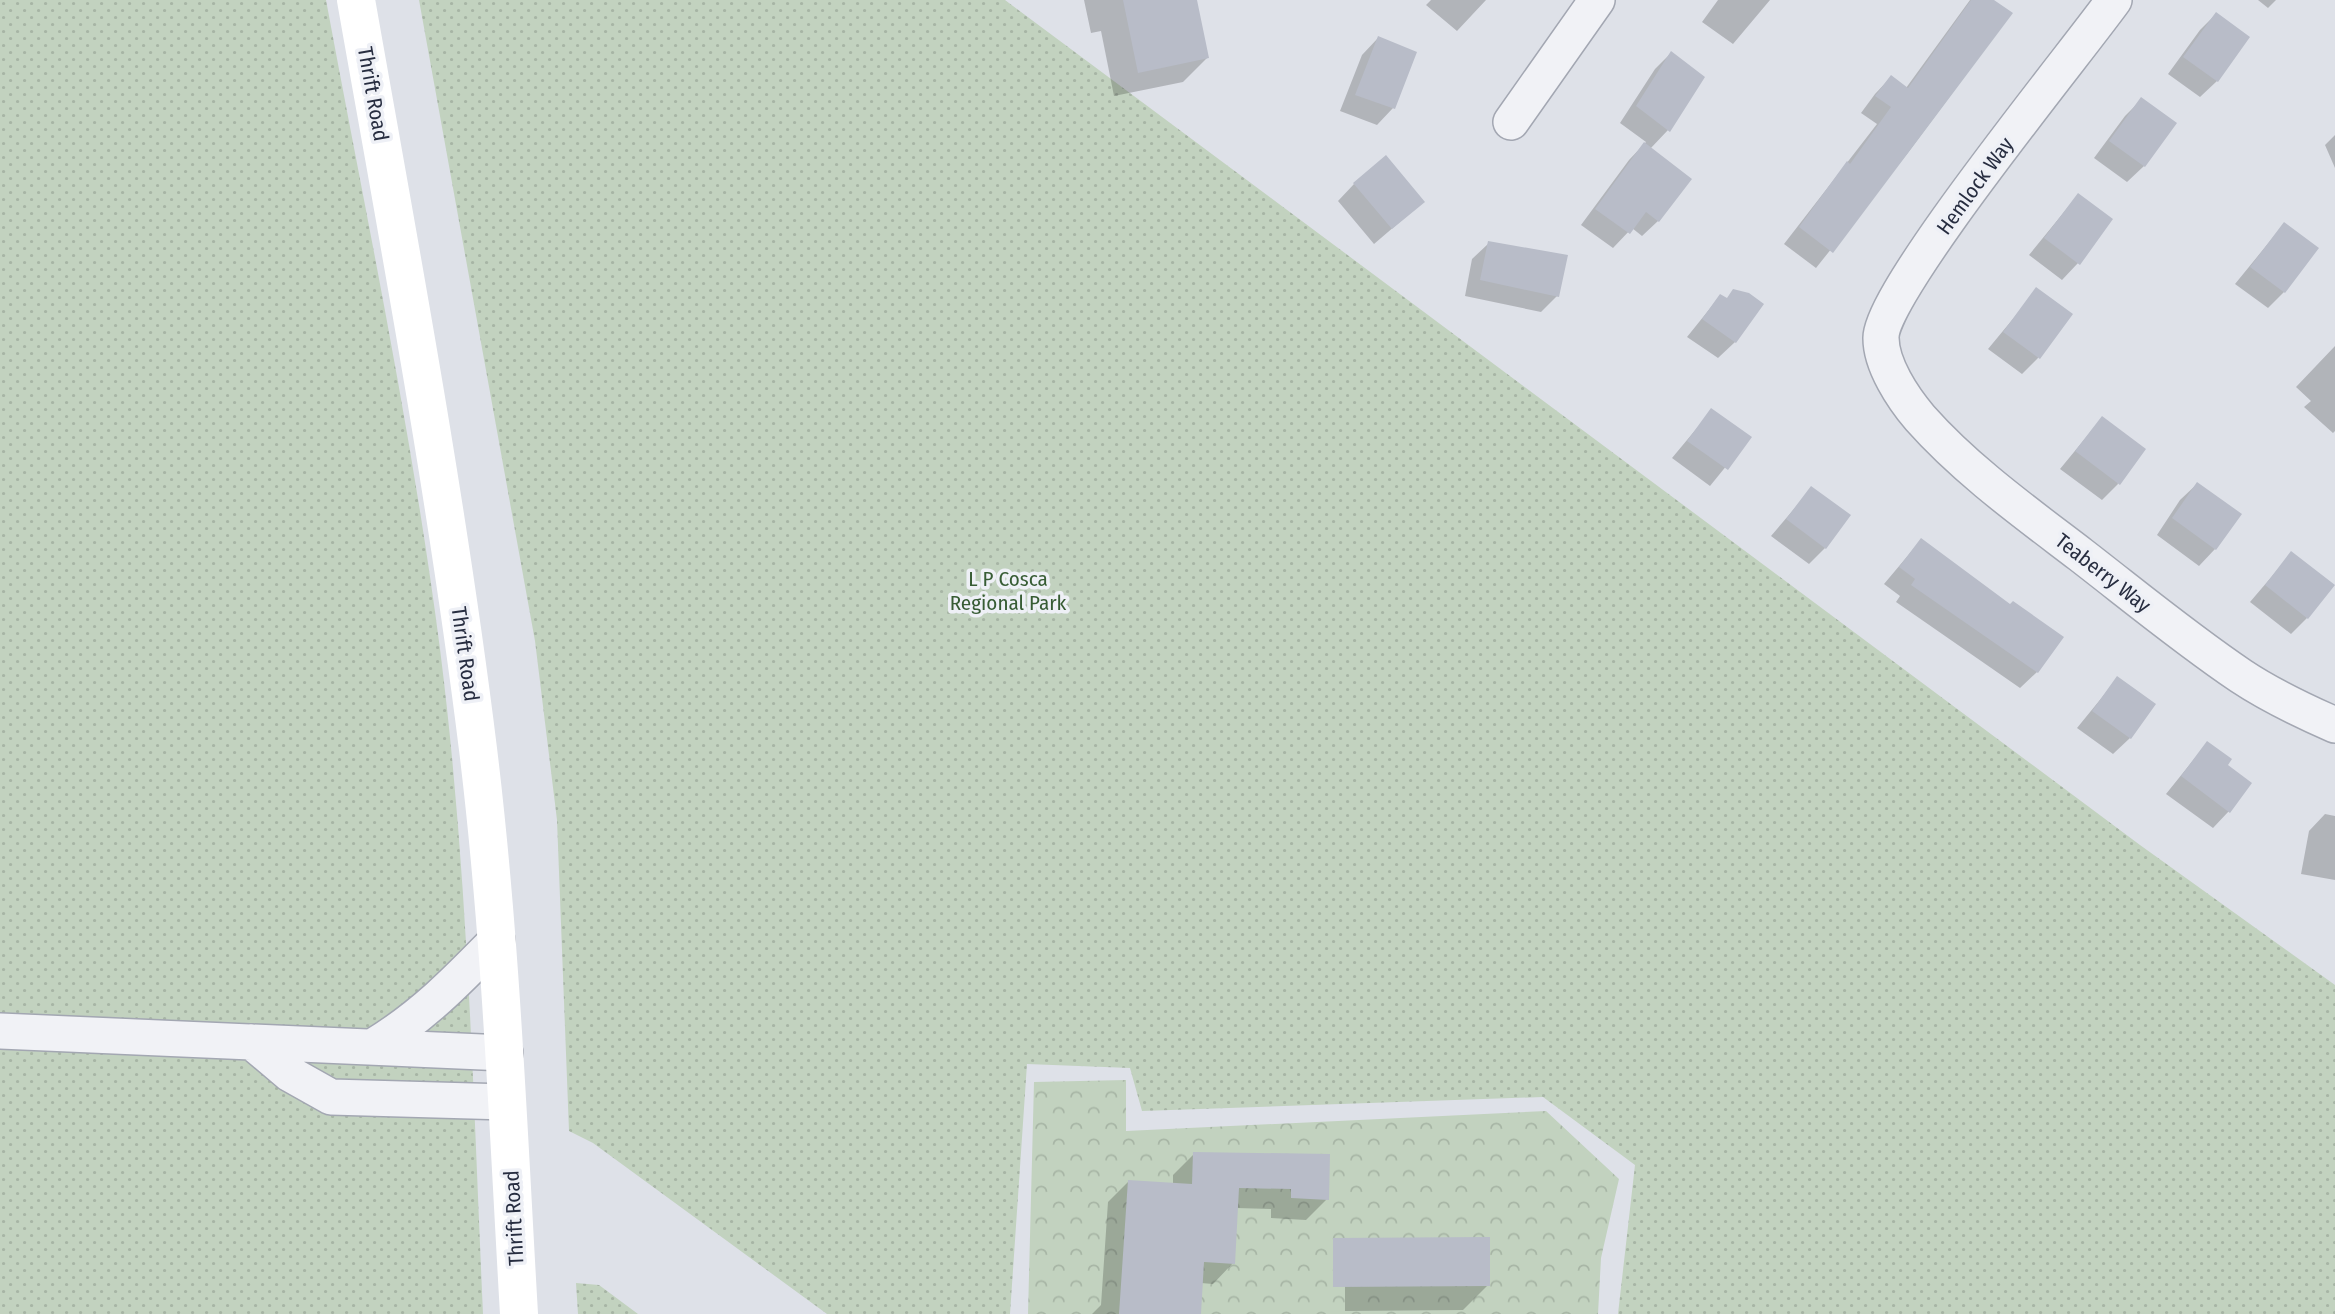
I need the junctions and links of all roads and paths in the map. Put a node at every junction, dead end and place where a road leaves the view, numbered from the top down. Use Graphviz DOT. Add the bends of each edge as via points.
graph roads {
  1 [pos="356,0"];
  2 [pos="1597,0"];
  3 [pos="2114,0"];
  4 [pos="1511,121"];
  5 [pos="1899,386"];
  6 [pos="2335,725"];
  7 [pos="497,940"];
  8 [pos="0,1031"];
  9 [pos="252,1042"];
  10 [pos="372,1047"];
  11 [pos="505,1053"];
  12 [pos="507,1102"];
  13 [pos="519,1314"];
  1 -- 7 [label="street, Thrift Road" via="445,510 479,753"];
  2 -- 4 [label="street"];
  3 -- 5 [label="street, Hemlock Way" via="1947,222 1899,294 1881,336 1886,361"];
  5 -- 6 [label="street, Teaberry Way" via="1920,417 1962,458 2057,537 2243,678"];
  7 -- 10 [label="street" via="438,1001 407,1027"];
  7 -- 11 [label="street, Thrift Road"];
  8 -- 9 [label="street"];
  9 -- 10 [label="street"];
  9 -- 12 [label="street" via="290,1074 331,1097"];
  10 -- 11 [label="street"];
  11 -- 12 [label="street, Thrift Road"];
  12 -- 13 [label="street, Thrift Road"];
}
